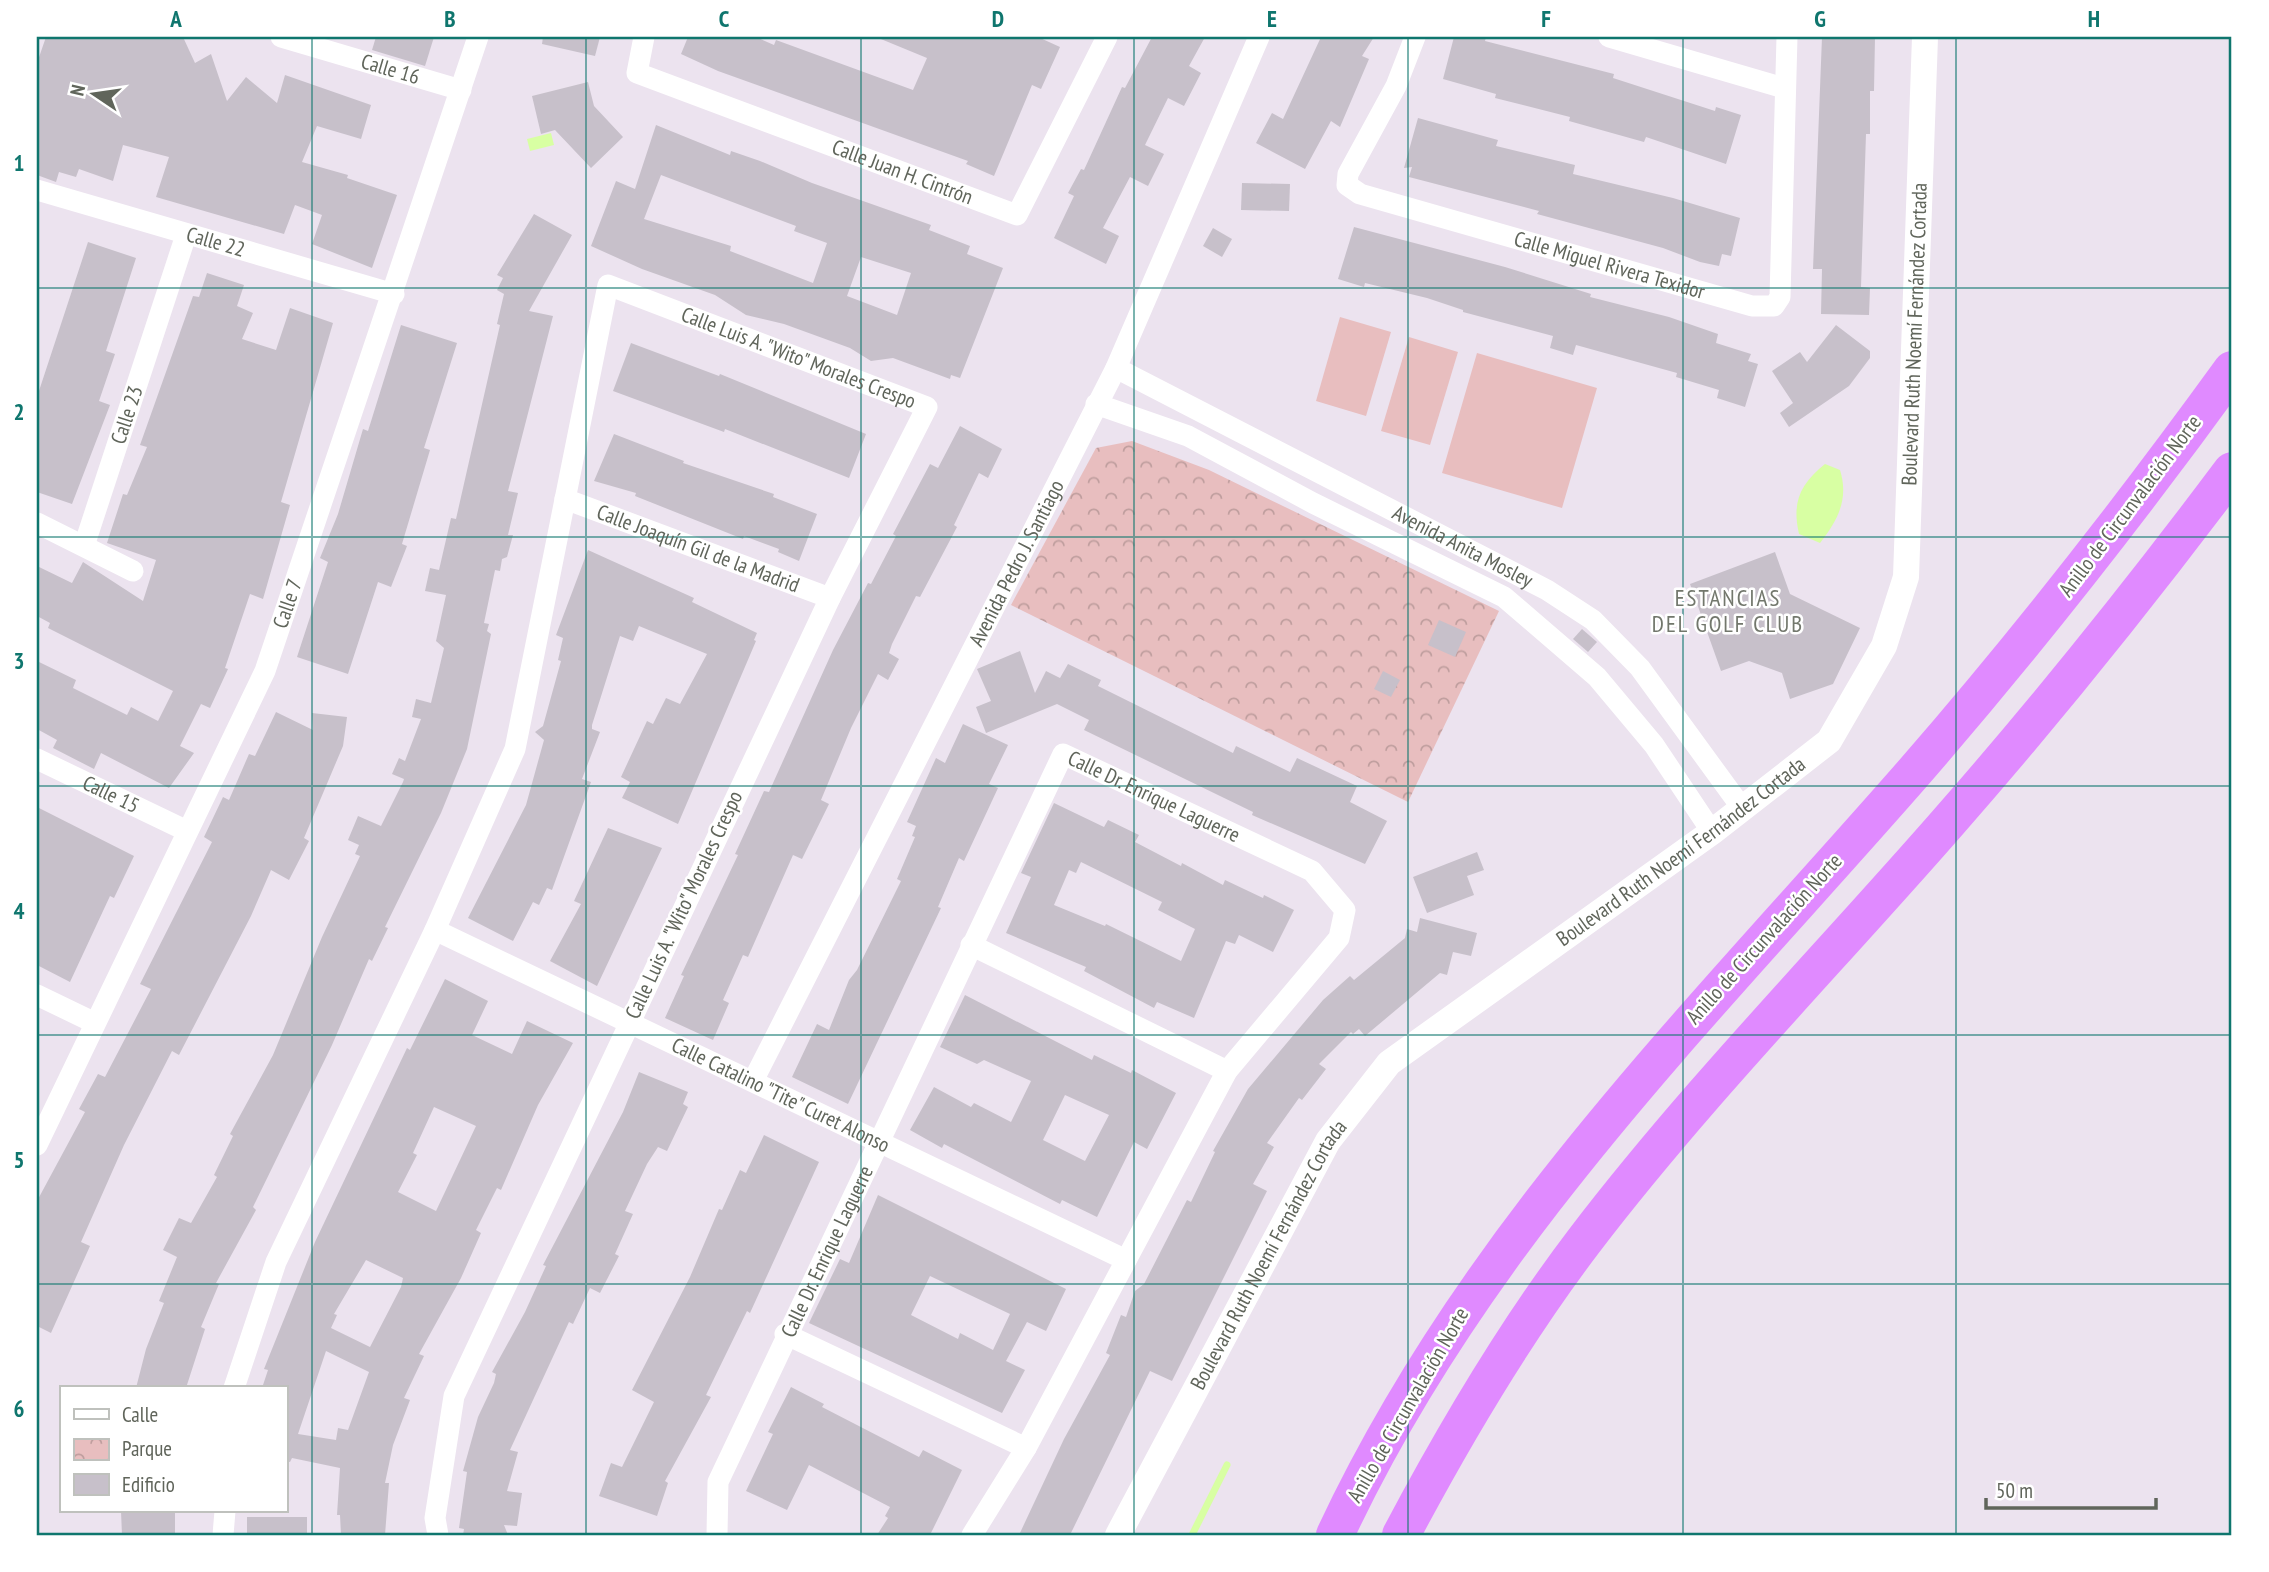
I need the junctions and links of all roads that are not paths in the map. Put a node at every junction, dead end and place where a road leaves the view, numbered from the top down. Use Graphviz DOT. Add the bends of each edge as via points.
graph roads {
  1 [pos="281,37"];
  2 [pos="478,37"];
  3 [pos="644,37"];
  4 [pos="1107,37"];
  5 [pos="1259,37"];
  6 [pos="1415,37"];
  7 [pos="1609,37"];
  8 [pos="1787,37"];
  9 [pos="1925,37"];
  10 [pos="1784,88"];
  11 [pos="461,90"];
  12 [pos="37,190"];
  13 [pos="186,234"];
  14 [pos="394,294"];
  15 [pos="1116,368"];
  16 [pos="2232,370"];
  17 [pos="1096,404"];
  18 [pos="2232,471"];
  19 [pos="565,499"];
  20 [pos="37,523"];
  21 [pos="85,546"];
  22 [pos="133,571"];
  23 [pos="830,598"];
  24 [pos="37,759"];
  25 [pos="1742,808"];
  26 [pos="187,831"];
  27 [pos="1712,832"];
  28 [pos="435,930"];
  29 [pos="971,945"];
  30 [pos="37,995"];
  31 [pos="628,1022"];
  32 [pos="95,1023"];
  33 [pos="1227,1072"];
  34 [pos="753,1081"];
  35 [pos="878,1141"];
  36 [pos="37,1145"];
  37 [pos="1126,1260"];
  38 [pos="785,1334"];
  39 [pos="235,1386"];
  40 [pos="1026,1448"];
  41 [pos="225,1512"];
  42 [pos="223,1535"];
  43 [pos="438,1535"];
  44 [pos="717,1535"];
  45 [pos="972,1535"];
  46 [pos="1118,1535"];
  47 [pos="1335,1535"];
  48 [pos="1401,1535"];
  1 -- 11 [label="street, Calle 16"];
  2 -- 11 [label="street, Calle 7"];
  3 -- 4 [label="street, Calle Juan H. Cintrón" via="637,73 1017,215"];
  5 -- 15 [label="street, Avenida Pedro J. Santiago"];
  6 -- 10 [label="street, Calle Miguel Rivera Texidor" via="1396,86 1348,174 1347,185 1360,194 1752,306 1773,306 1780,297"];
  7 -- 10 [label="street"];
  8 -- 10 [label="street, Calle Miguel Rivera Texidor"];
  9 -- 25 [label="street, Boulevard Ruth Noemí Fernández Cortada" via="1906,577 1884,646 1829,741"];
  11 -- 14 [label="street, Calle 7"];
  12 -- 13 [label="street, Calle 22"];
  13 -- 14 [label="street, Calle 22"];
  13 -- 21 [label="street, Calle 23"];
  14 -- 26 [label="street, Calle 7" via="265,671"];
  15 -- 17 [label="street, Avenida Pedro J. Santiago"];
  15 -- 25 [label="street, Avenida Anita Mosley" via="1548,590 1592,620 1640,668"];
  16 -- 47 [label="highway, Anillo de Circunvalación Norte" via="2038,627 1571,1161 1451,1329 1388,1433"];
  17 -- 27 [label="street, Avenida Anita Mosley" via="1188,436 1504,597 1597,677 1654,745"];
  17 -- 34 [label="street, Avenida Pedro J. Santiago"];
  18 -- 48 [label="highway" via="2045,709 1583,1241 1491,1376"];
  19 -- 23 [label="street, Calle Joaquín Gil de la Madrid"];
  19 -- 23 [label="street, Calle Luis A. \"Wito\" Morales Crespo" via="608,285 927,407"];
  19 -- 28 [label="street, Calle Luis A. \"Wito\" Morales Crespo" via="515,749"];
  20 -- 21 [label="street"];
  21 -- 22 [label="street"];
  23 -- 31 [label="street, Calle Luis A. \"Wito\" Morales Crespo"];
  24 -- 26 [label="street, Calle 15"];
  25 -- 27 [label="street, Boulevard Ruth Noemí Fernández Cortada"];
  26 -- 32 [label="street, Calle 7"];
  27 -- 46 [label="street, Boulevard Ruth Noemí Fernández Cortada" via="1389,1063 1328,1141"];
  28 -- 31 [label="street, Calle Catalino \"Tite\" Curet Alonso"];
  28 -- 39 [label="street, Calle Luis A. \"Wito\" Morales Crespo" via="276,1262"];
  29 -- 33 [label="street"];
  29 -- 33 [label="street, Calle Dr. Enrique Laguerre" via="1063,754 1312,871 1345,910 1339,938"];
  29 -- 35 [label="street, Calle Dr. Enrique Laguerre"];
  30 -- 32 [label="street"];
  31 -- 34 [label="street, Calle Catalino \"Tite\" Curet Alonso"];
  31 -- 43 [label="street, Calle Luis A. \"Wito\" Morales Crespo" via="454,1396 435,1518"];
  32 -- 36 [label="street, Calle 7"];
  33 -- 37 [label="street, Calle Dr. Enrique Laguerre"];
  34 -- 35 [label="street, Calle Catalino \"Tite\" Curet Alonso"];
  35 -- 37 [label="street, Calle Catalino \"Tite\" Curet Alonso"];
  35 -- 38 [label="street, Calle Dr. Enrique Laguerre"];
  37 -- 40 [label="street, Calle Dr. Enrique Laguerre"];
  38 -- 40 [label="street"];
  38 -- 44 [label="street, Calle Dr. Enrique Laguerre" via="718,1482"];
  40 -- 45 [label="street, Calle Dr. Enrique Laguerre"];
  41 -- 42 [label="street"];
}
